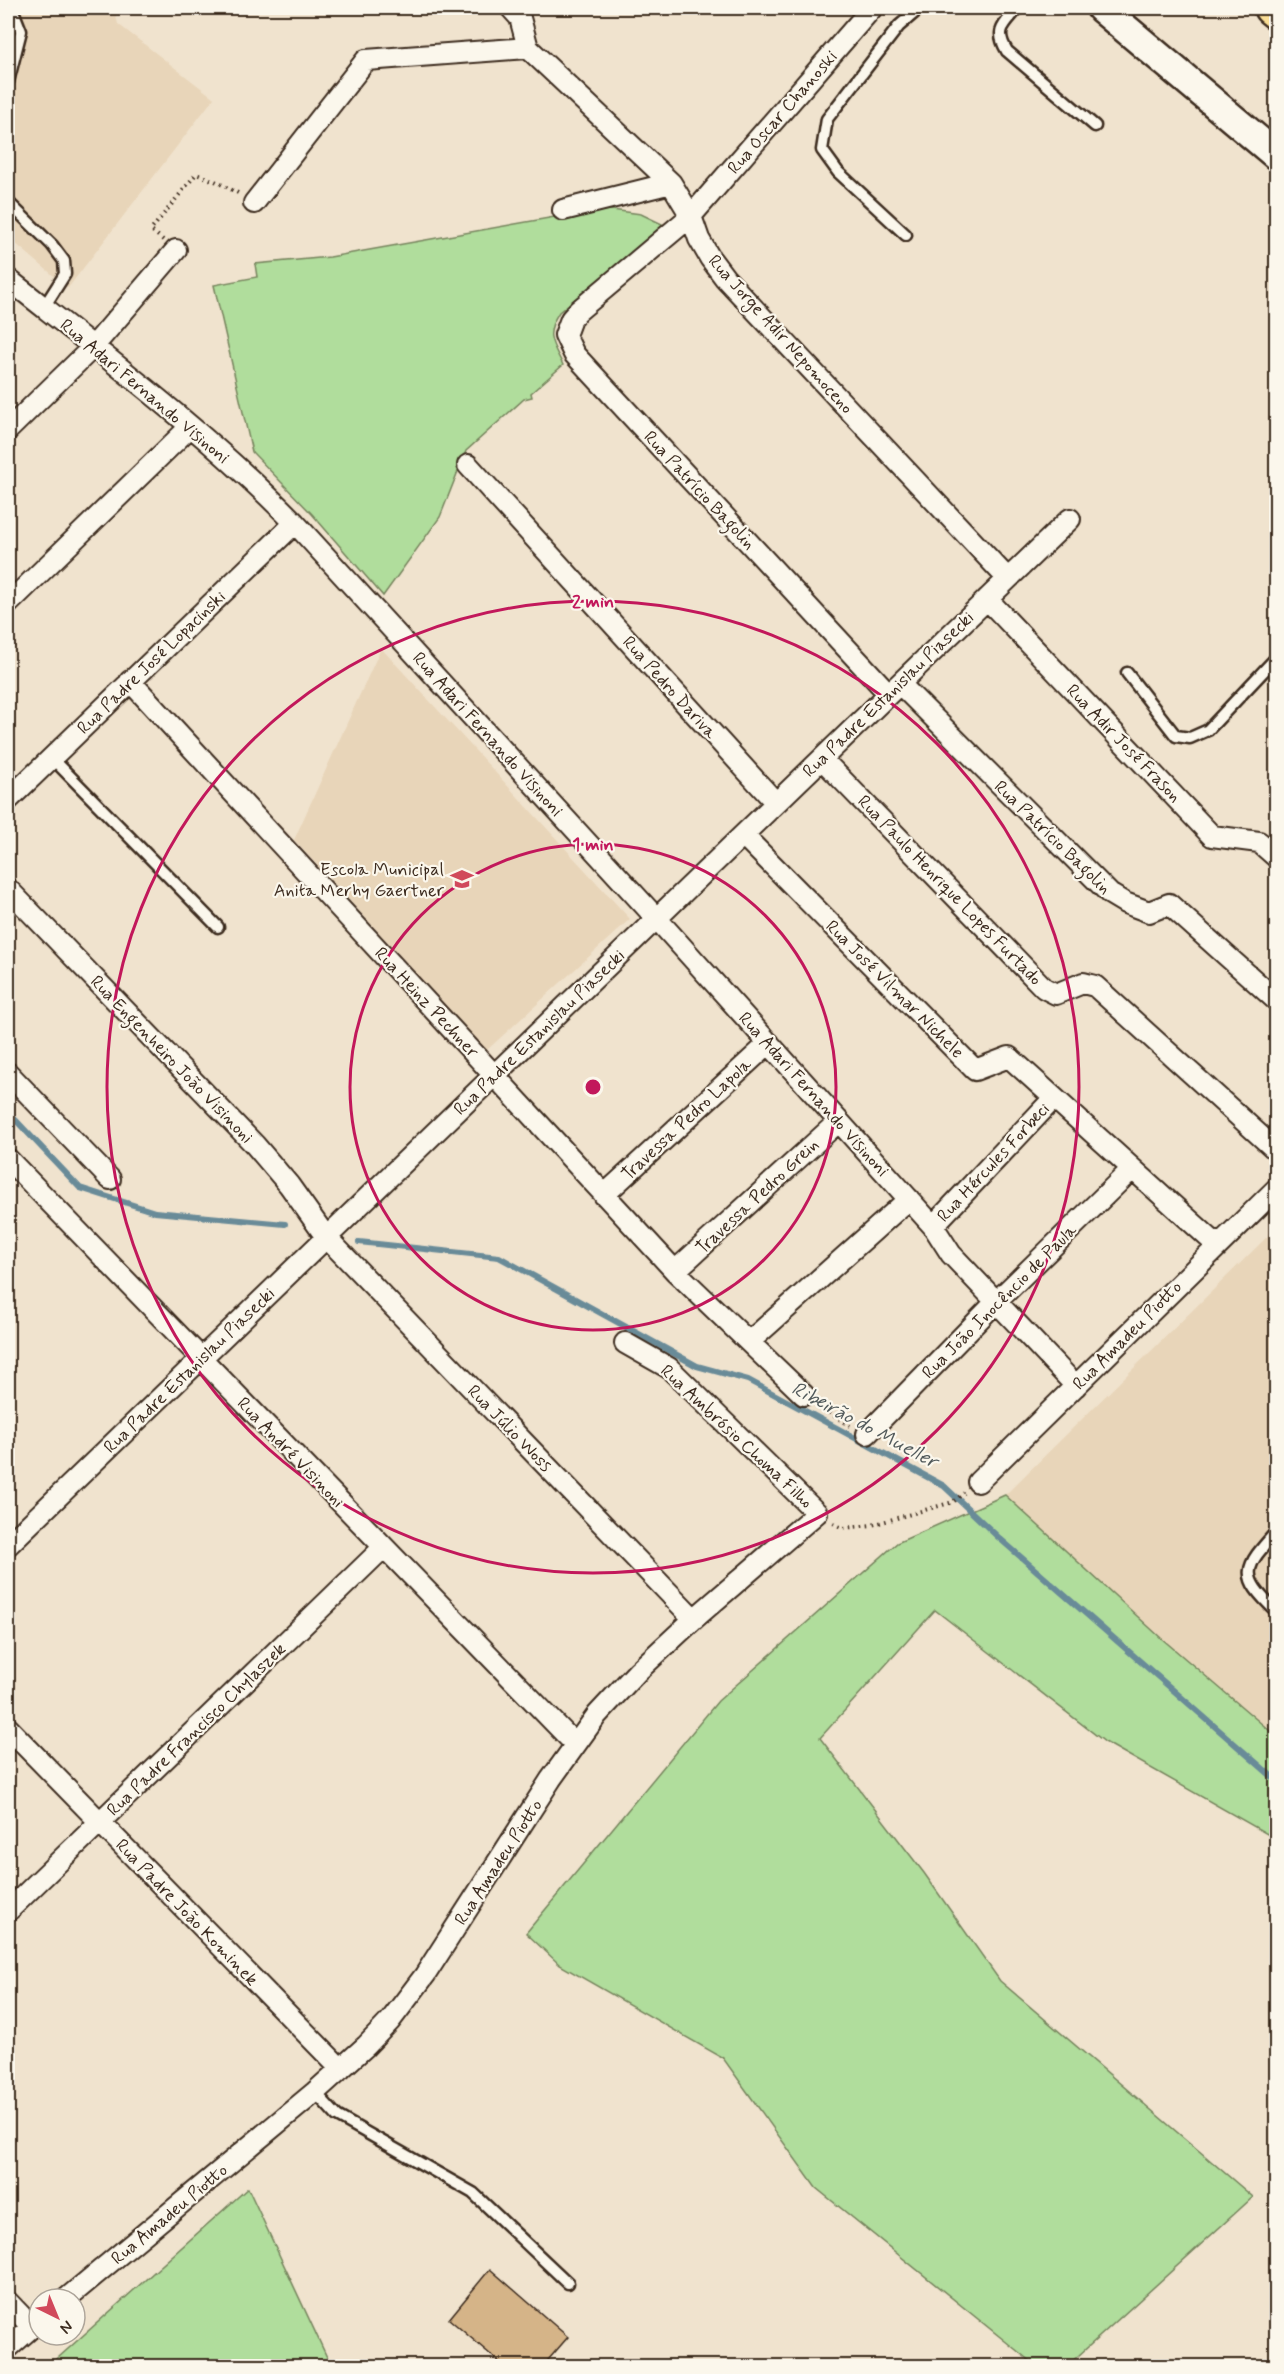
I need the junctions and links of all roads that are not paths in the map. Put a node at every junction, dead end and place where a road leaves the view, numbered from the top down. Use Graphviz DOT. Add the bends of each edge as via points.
graph roads {
  1 [pos="12,8"];
  2 [pos="511,8"];
  3 [pos="872,8"];
  4 [pos="920,8"];
  5 [pos="1018,8"];
  6 [pos="1101,8"];
  7 [pos="1272,8"];
  8 [pos="1276,12"];
  9 [pos="528,48"];
  10 [pos="8,81"];
  11 [pos="1095,126"];
  12 [pos="1276,155"];
  13 [pos="671,183"];
  14 [pos="8,202"];
  15 [pos="254,203"];
  16 [pos="563,210"];
  17 [pos="692,216"];
  18 [pos="906,235"];
  19 [pos="176,250"];
  20 [pos="8,279"];
  21 [pos="44,307"];
  22 [pos="93,347"];
  23 [pos="190,427"];
  24 [pos="8,430"];
  25 [pos="468,465"];
  26 [pos="1070,519"];
  27 [pos="295,523"];
  28 [pos="1008,579"];
  29 [pos="987,599"];
  30 [pos="8,604"];
  31 [pos="1276,658"];
  32 [pos="1128,674"];
  33 [pos="130,681"];
  34 [pos="894,689"];
  35 [pos="52,758"];
  36 [pos="822,759"];
  37 [pos="8,800"];
  38 [pos="776,803"];
  39 [pos="743,835"];
  40 [pos="1276,857"];
  41 [pos="8,889"];
  42 [pos="657,919"];
  43 [pos="218,927"];
  44 [pos="1276,1000"];
  45 [pos="769,1043"];
  46 [pos="8,1073"];
  47 [pos="494,1076"];
  48 [pos="1054,1098"];
  49 [pos="838,1120"];
  50 [pos="1276,1150"];
  51 [pos="9,1164"];
  52 [pos="1132,1168"];
  53 [pos="110,1179"];
  54 [pos="1276,1189"];
  55 [pos="604,1195"];
  56 [pos="909,1199"];
  57 [pos="933,1226"];
  58 [pos="326,1237"];
  59 [pos="1218,1246"];
  60 [pos="675,1271"];
  61 [pos="996,1302"];
  62 [pos="749,1342"];
  63 [pos="624,1343"];
  64 [pos="201,1359"];
  65 [pos="1076,1386"];
  66 [pos="804,1395"];
  67 [pos="867,1434"];
  68 [pos="978,1482"];
  69 [pos="817,1513"];
  70 [pos="1276,1532"];
  71 [pos="8,1545"];
  72 [pos="384,1547"];
  73 [pos="1276,1611"];
  74 [pos="694,1619"];
  75 [pos="8,1728"];
  76 [pos="575,1744"];
  77 [pos="100,1822"];
  78 [pos="8,1911"];
  79 [pos="341,2069"];
  80 [pos="315,2092"];
  81 [pos="568,2283"];
  82 [pos="80,2287"];
  83 [pos="8,2302"];
  84 [pos="27,2317"];
  85 [pos="27,2331"];
  86 [pos="8,2348"];
  1 -- 10 [label="lane" via="21,31"];
  2 -- 9 [label="street" via="520,18"];
  3 -- 17 [label="street, Rua Oscar Chanoski"];
  4 -- 18 [label="lane" via="899,26 827,118 822,150 838,172"];
  5 -- 11 [label="lane" via="1001,28 1000,40 1007,51"];
  6 -- 12 [label="main road"];
  7 -- 8 [label="highway"];
  9 -- 13 [label="street, Rua Jorge Adir Nepomoceno"];
  9 -- 15 [label="street" via="366,60"];
  13 -- 16 [label="street"];
  13 -- 17 [label="street, Rua Jorge Adir Nepomoceno"];
  14 -- 21 [label="lane" via="64,261 65,274"];
  17 -- 28 [label="street, Rua Jorge Adir Nepomoceno" via="705,249 725,278"];
  17 -- 34 [label="street, Rua Patrício Bagolin" via="571,319 565,335 574,354"];
  19 -- 22 [label="street"];
  20 -- 21 [label="street, Rua Adari Fernando Visinoni"];
  21 -- 22 [label="street, Rua Adari Fernando Visinoni"];
  22 -- 23 [label="street, Rua Adari Fernando Visinoni"];
  22 -- 24 [label="street"];
  23 -- 27 [label="street, Rua Adari Fernando Visinoni"];
  23 -- 30 [label="street"];
  25 -- 38 [label="street, Rua Pedro Dariva"];
  26 -- 28 [label="street, Rua Padre Estanislau Piasecki"];
  27 -- 33 [label="street, Rua Padre José Lopacinski"];
  27 -- 42 [label="street, Rua Adari Fernando Visinoni"];
  28 -- 29 [label="street, Rua Padre Estanislau Piasecki"];
  29 -- 34 [label="street, Rua Padre Estanislau Piasecki"];
  29 -- 40 [label="street, Rua Adir José Frason" via="1212,837 1259,842"];
  31 -- 32 [label="lane" via="1208,730 1190,738 1176,736"];
  33 -- 35 [label="street, Rua Padre José Lopacinski"];
  33 -- 47 [label="street, Rua Heinz Pechner"];
  34 -- 36 [label="street, Rua Padre Estanislau Piasecki"];
  34 -- 44 [label="street, Rua Patrício Bagolin" via="1110,894 1149,912 1169,904"];
  35 -- 37 [label="street, Rua Padre José Lopacinski"];
  35 -- 43 [label="lane"];
  36 -- 38 [label="street, Rua Padre Estanislau Piasecki"];
  36 -- 50 [label="street, Rua Paulo Henrique Lopes Furtado" via="1044,988 1056,994 1083,983 1095,986"];
  38 -- 39 [label="street, Rua Padre Estanislau Piasecki"];
  39 -- 42 [label="street, Rua Padre Estanislau Piasecki"];
  39 -- 48 [label="street, Rua José Vilmar Nichele" via="975,1070 1009,1057"];
  41 -- 58 [label="street, Rua Engenheiro João Visinoni" via="262,1153"];
  42 -- 45 [label="street, Rua Adari Fernando Visinoni"];
  42 -- 47 [label="street, Rua Padre Estanislau Piasecki"];
  45 -- 49 [label="street, Rua Adari Fernando Visinoni"];
  45 -- 55 [label="street, Travessa Pedro Lapola"];
  46 -- 53 [label="street"];
  47 -- 55 [label="street, Rua Heinz Pechner"];
  47 -- 58 [label="street, Rua Padre Estanislau Piasecki"];
  48 -- 52 [label="street, Rua José Vilmar Nichele"];
  48 -- 57 [label="street, Rua Hércules Forbeci"];
  49 -- 56 [label="street, Rua Adari Fernando Visinoni"];
  49 -- 60 [label="street, Travessa Pedro Grein"];
  51 -- 64 [label="street, Rua André Visinoni"];
  52 -- 59 [label="street, Rua José Vilmar Nichele"];
  52 -- 61 [label="street, Rua João Inocêncio de Paula"];
  54 -- 59 [label="street, Rua Amadeu Piotto"];
  55 -- 60 [label="street, Rua Heinz Pechner"];
  56 -- 57 [label="street, Rua Adari Fernando Visinoni"];
  56 -- 62 [label="street"];
  57 -- 61 [label="street, Rua Adari Fernando Visinoni" via="951,1254"];
  58 -- 64 [label="street, Rua Padre Estanislau Piasecki"];
  58 -- 74 [label="street, Rua Júlio Woss"];
  59 -- 65 [label="street, Rua Amadeu Piotto"];
  60 -- 62 [label="street, Rua Heinz Pechner"];
  61 -- 65 [label="street, Rua Adari Fernando Visinoni"];
  61 -- 67 [label="street, Rua João Inocêncio de Paula"];
  62 -- 66 [label="street, Rua Heinz Pechner"];
  63 -- 69 [label="street, Rua Ambrósio Choma Filho" via="669,1368"];
  64 -- 71 [label="street, Rua Padre Estanislau Piasecki"];
  64 -- 72 [label="street, Rua André Visinoni"];
  65 -- 68 [label="street, Rua Amadeu Piotto"];
  69 -- 74 [label="street, Rua Amadeu Piotto"];
  70 -- 73 [label="lane" via="1252,1560 1250,1576 1257,1593"];
  72 -- 76 [label="street, Rua André Visinoni"];
  72 -- 77 [label="street, Rua Padre Francisco Chylaszek"];
  74 -- 76 [label="street, Rua Amadeu Piotto" via="617,1692"];
  75 -- 77 [label="street, Rua Padre João Kominek"];
  76 -- 79 [label="street, Rua Amadeu Piotto" via="407,2000"];
  77 -- 78 [label="street, Rua Padre Francisco Chylaszek"];
  77 -- 79 [label="street, Rua Padre João Kominek"];
  79 -- 80 [label="street, Rua Amadeu Piotto"];
  80 -- 81 [label="lane" via="337,2116 473,2193"];
  80 -- 82 [label="street, Rua Amadeu Piotto"];
  83 -- 84 [label="street"];
  85 -- 86 [label="street"];
}
